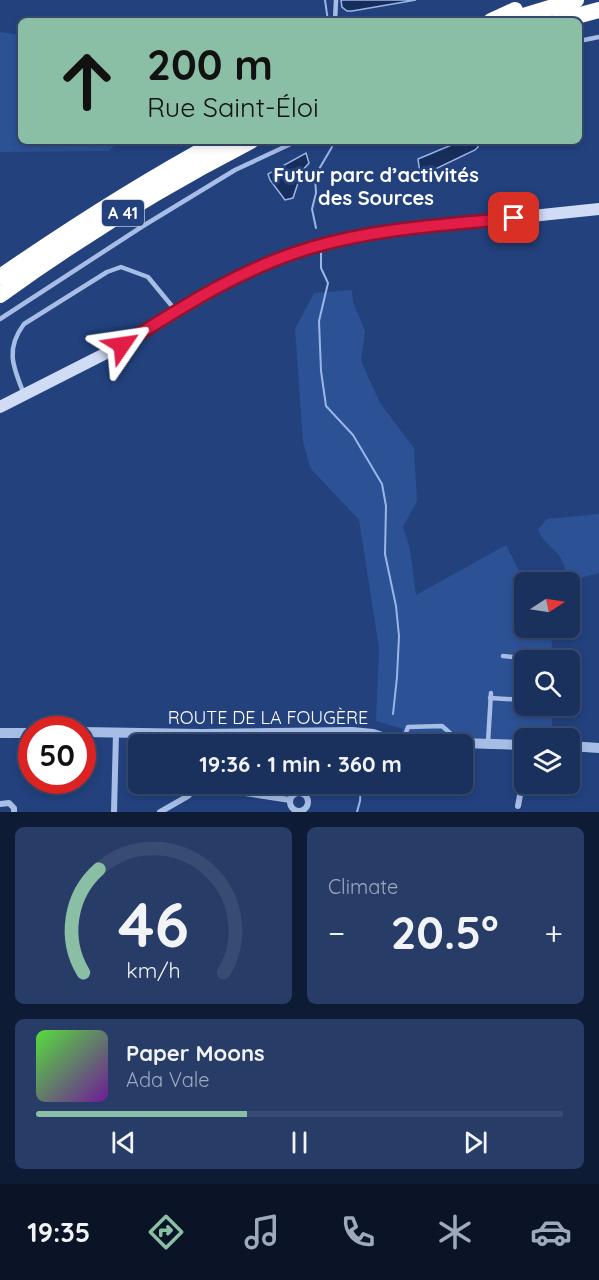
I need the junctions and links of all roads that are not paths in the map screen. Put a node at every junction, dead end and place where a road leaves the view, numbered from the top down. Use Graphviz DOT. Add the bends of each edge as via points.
graph roads {
  1 [pos="336,0"];
  2 [pos="538,0"];
  3 [pos="576,0"];
  4 [pos="599,10"];
  5 [pos="335,18"];
  6 [pos="498,18"];
  7 [pos="517,18"];
  8 [pos="569,18"];
  9 [pos="599,37"];
  10 [pos="582,40"];
  11 [pos="214,144"];
  12 [pos="246,144"];
  13 [pos="291,144"];
  14 [pos="599,209"];
  15 [pos="0,277"];
  16 [pos="0,295"];
  17 [pos="176,311"];
  18 [pos="0,319"];
  19 [pos="24,395"];
  20 [pos="0,407"];
  21 [pos="503,656"];
  22 [pos="514,657"];
  23 [pos="514,699"];
  24 [pos="96,732"];
  25 [pos="0,733"];
  26 [pos="18,733"];
  27 [pos="116,733"];
  28 [pos="130,734"];
  29 [pos="278,734"];
  30 [pos="371,734"];
  31 [pos="473,742"];
  32 [pos="488,742"];
  33 [pos="514,744"];
  34 [pos="580,746"];
  35 [pos="599,747"];
  36 [pos="190,794"];
  37 [pos="251,794"];
  38 [pos="520,794"];
  39 [pos="290,800"];
  40 [pos="0,804"];
  41 [pos="518,806"];
  42 [pos="307,810"];
  43 [pos="14,812"];
  44 [pos="114,812"];
  45 [pos="160,812"];
  1 -- 5 [label="lane"];
  2 -- 6 [label="highway"];
  3 -- 7 [label="highway"];
  4 -- 8 [label="highway"];
  9 -- 10 [label="lane"];
  11 -- 15 [label="highway, A 41" via="108,205"];
  12 -- 16 [label="highway, A 41" via="137,204"];
  13 -- 18 [label="lane" via="235,170"];
  14 -- 17 [label="main road" via="389,231 325,243 255,268"];
  17 -- 19 [label="main road" via="122,345"];
  17 -- 19 [label="lane" via="148,277 121,267 107,272 24,324 17,333 13,362"];
  19 -- 20 [label="main road"];
  21 -- 22 [label="lane"];
  23 -- 32 [label="lane" via="490,696"];
  24 -- 27 [label="street, ROUTE DE LA FOUGÈRE"];
  25 -- 26 [label="street"];
  27 -- 28 [label="street, ROUTE DE LA FOUGÈRE"];
  27 -- 44 [label="street"];
  29 -- 30 [label="street, ROUTE DE LA FOUGÈRE"];
  31 -- 32 [label="street, ROUTE DE LA FOUGÈRE"];
  32 -- 33 [label="street, ROUTE DE LA FOUGÈRE"];
  34 -- 35 [label="street"];
  36 -- 45 [label="street"];
  37 -- 39 [label="street"];
  38 -- 41 [label="street"];
  39 -- 42 [label="street" via="295,810"];
  39 -- 42 [label="street" via="295,794 304,795"];
  40 -- 43 [label="street" via="9,803"];
}
